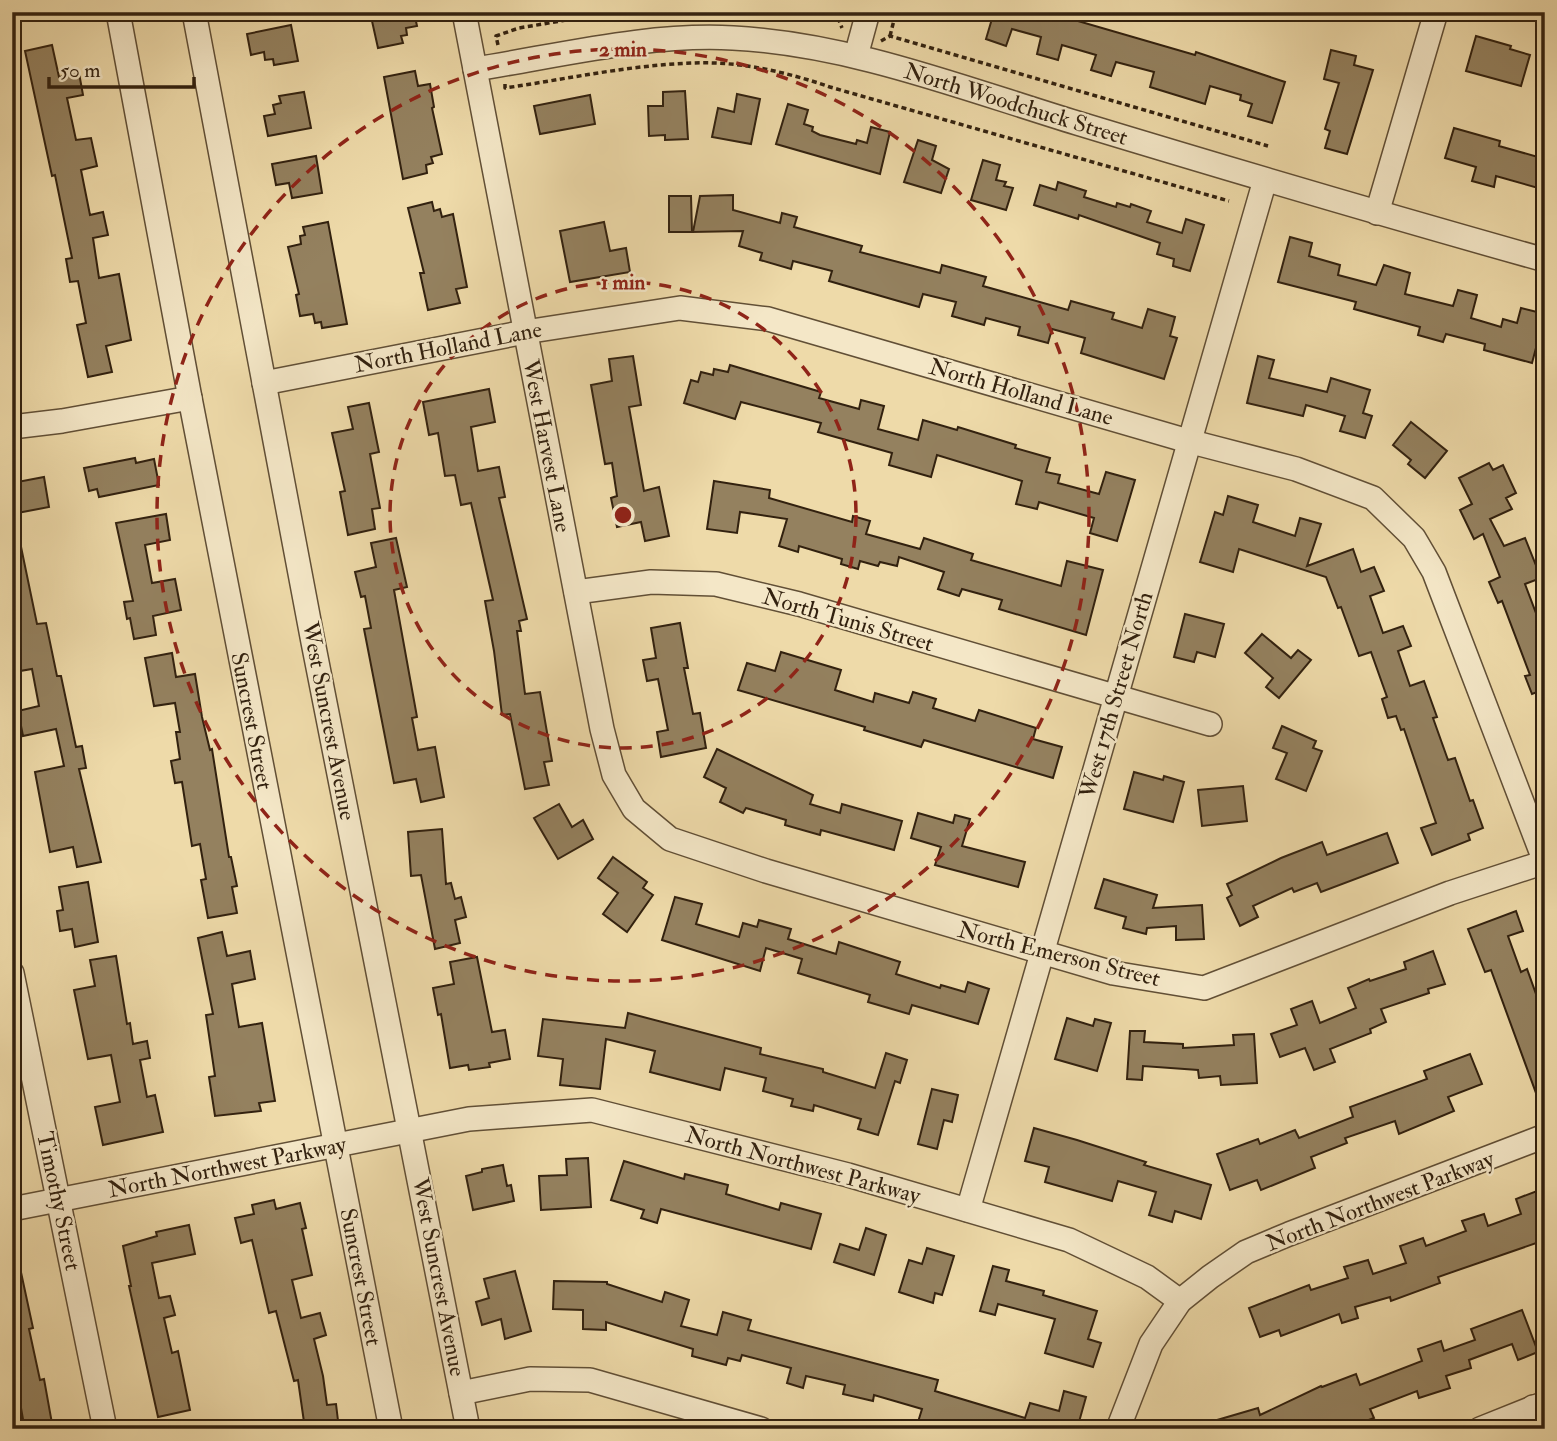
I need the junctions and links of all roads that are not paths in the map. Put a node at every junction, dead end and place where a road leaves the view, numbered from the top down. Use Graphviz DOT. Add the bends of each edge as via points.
graph roads {
  1 [pos="118,12"];
  2 [pos="194,12"];
  3 [pos="464,12"];
  4 [pos="868,12"];
  5 [pos="1436,12"];
  6 [pos="859,46"];
  7 [pos="475,69"];
  8 [pos="1265,180"];
  9 [pos="1377,213"];
  10 [pos="1545,260"];
  11 [pos="526,332"];
  12 [pos="264,383"];
  13 [pos="190,398"];
  14 [pos="12,427"];
  15 [pos="1188,440"];
  16 [pos="576,592"];
  17 [pos="1115,697"];
  18 [pos="1210,724"];
  19 [pos="652,825"];
  20 [pos="1545,862"];
  21 [pos="1042,953"];
  22 [pos="12,973"];
  23 [pos="410,1130"];
  24 [pos="1545,1136"];
  25 [pos="335,1146"];
  26 [pos="59,1200"];
  27 [pos="12,1209"];
  28 [pos="968,1210"];
  29 [pos="1180,1301"];
  30 [pos="461,1394"];
  31 [pos="1539,1405"];
  32 [pos="105,1429"];
  33 [pos="391,1429"];
  34 [pos="468,1429"];
  35 [pos="761,1429"];
  36 [pos="1118,1429"];
  37 [pos="1480,1429"];
  38 [pos="1542,1429"];
  1 -- 13 [label="street, Suncrest Street"];
  2 -- 12 [label="street, West Suncrest Avenue"];
  3 -- 7 [label="street, West Harvest Lane"];
  4 -- 6 [label="street"];
  5 -- 9 [label="street"];
  6 -- 7 [label="street, North Woodchuck Street" via="667,39"];
  6 -- 8 [label="street, North Woodchuck Street"];
  7 -- 11 [label="street, West Harvest Lane"];
  8 -- 9 [label="street, North Woodchuck Street"];
  8 -- 15 [label="street, West 17th Street North"];
  9 -- 10 [label="street, North Woodchuck Street"];
  11 -- 12 [label="street, North Holland Lane"];
  11 -- 15 [label="street, North Holland Lane" via="680,308 768,319"];
  11 -- 16 [label="street, West Harvest Lane"];
  12 -- 23 [label="street, West Suncrest Avenue"];
  13 -- 14 [label="street"];
  13 -- 25 [label="street, Suncrest Street"];
  15 -- 17 [label="street, West 17th Street North"];
  15 -- 20 [label="street, North Holland Lane" via="1296,469 1373,498 1414,538 1434,572"];
  16 -- 17 [label="street, North Tunis Street" via="651,582 716,584"];
  16 -- 19 [label="street, West Harvest Lane" via="614,775 634,809"];
  17 -- 18 [label="street, North Tunis Street"];
  17 -- 21 [label="street, West 17th Street North"];
  19 -- 21 [label="street, North Emerson Street" via="670,839 765,871"];
  20 -- 21 [label="street, North Emerson Street" via="1450,893 1204,988 1114,973"];
  21 -- 28 [label="street, West 17th Street North"];
  22 -- 26 [label="street, Timothy Street"];
  23 -- 25 [label="street, North Northwest Parkway"];
  23 -- 28 [label="street, North Northwest Parkway" via="469,1119 592,1110"];
  23 -- 30 [label="street, West Suncrest Avenue"];
  24 -- 29 [label="street, North Northwest Parkway" via="1246,1252"];
  25 -- 26 [label="street, North Northwest Parkway"];
  25 -- 33 [label="street, Suncrest Street"];
  26 -- 27 [label="street, North Northwest Parkway"];
  26 -- 32 [label="street, Timothy Street"];
  28 -- 29 [label="street, North Northwest Parkway" via="1069,1240 1147,1277"];
  29 -- 36 [label="street" via="1151,1344"];
  30 -- 34 [label="street, West Suncrest Avenue"];
  30 -- 35 [label="street" via="530,1379 590,1380"];
  31 -- 37 [label="street"];
  31 -- 38 [label="street"];
}
